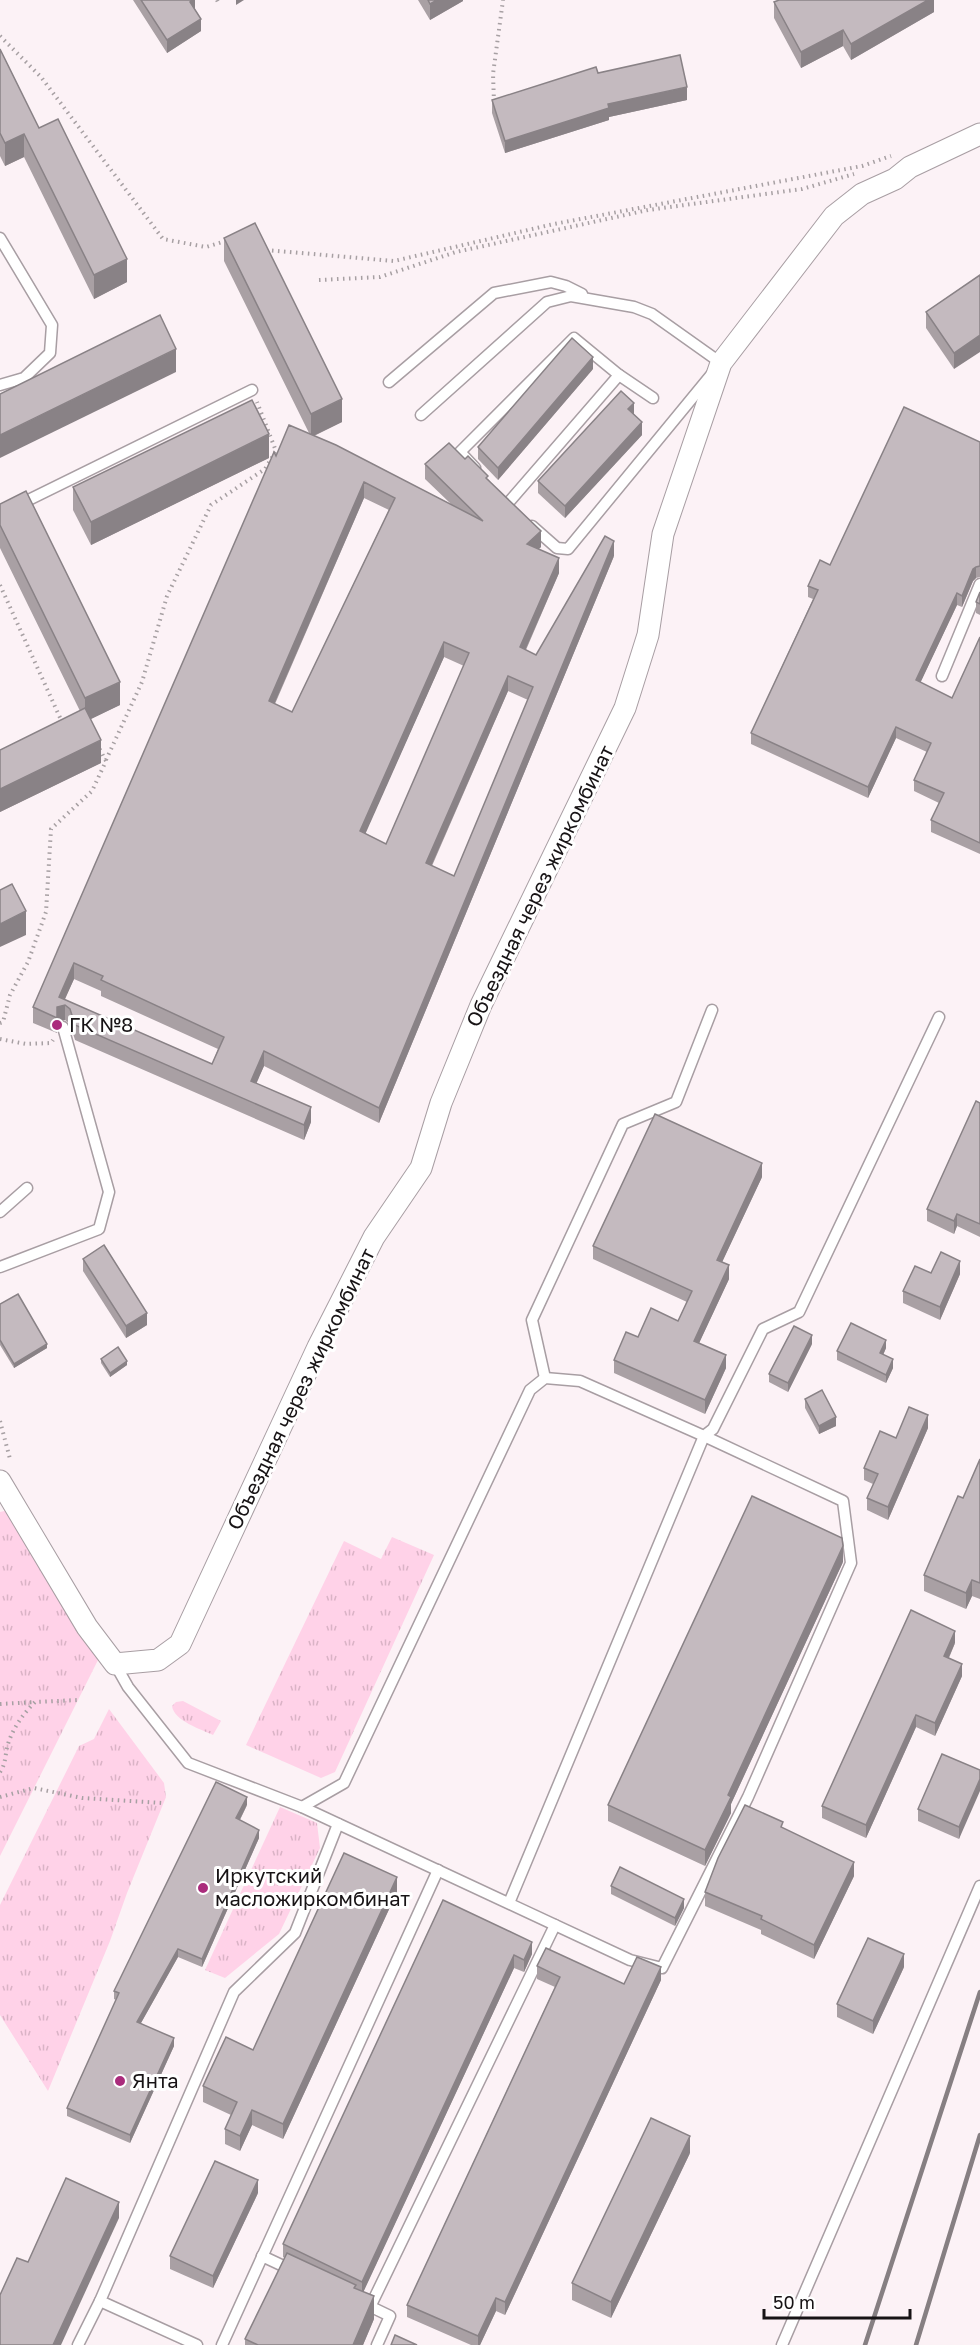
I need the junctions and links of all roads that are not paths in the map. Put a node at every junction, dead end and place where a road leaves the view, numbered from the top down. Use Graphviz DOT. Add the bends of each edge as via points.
graph roads {
  1 [pos="980,134"];
  2 [pos="0,238"];
  3 [pos="592,300"];
  4 [pos="721,363"];
  5 [pos="619,375"];
  6 [pos="389,382"];
  7 [pos="0,385"];
  8 [pos="252,390"];
  9 [pos="653,398"];
  10 [pos="421,415"];
  11 [pos="485,477"];
  12 [pos="0,514"];
  13 [pos="980,584"];
  14 [pos="942,676"];
  15 [pos="712,1010"];
  16 [pos="939,1017"];
  17 [pos="63,1027"];
  18 [pos="27,1188"];
  19 [pos="0,1212"];
  20 [pos="0,1267"];
  21 [pos="545,1378"];
  22 [pos="704,1436"];
  23 [pos="0,1481"];
  24 [pos="115,1664"];
  25 [pos="302,1807"];
  26 [pos="338,1824"];
  27 [pos="438,1870"];
  28 [pos="980,1886"];
  29 [pos="508,1903"];
  30 [pos="555,1925"];
  31 [pos="262,2256"];
  32 [pos="305,2276"];
  33 [pos="100,2301"];
  34 [pos="359,2302"];
  35 [pos="370,2307"];
  36 [pos="78,2345"];
  37 [pos="198,2345"];
  38 [pos="222,2345"];
  39 [pos="377,2345"];
  40 [pos="782,2345"];
  1 -- 4 [label="street, Объездная через жиркомбинат" via="861,194 834,216"];
  2 -- 7 [label="lane" via="52,325 50,353 24,378"];
  3 -- 4 [label="lane" via="652,314"];
  3 -- 6 [label="lane" via="551,282 494,293"];
  3 -- 10 [label="lane" via="571,296 547,302"];
  4 -- 5 [label="lane" via="568,549 557,548 513,506"];
  4 -- 24 [label="street, Объездная через жиркомбинат" via="663,534 648,635 625,708 481,1005 441,1103 421,1168 375,1237 318,1347 180,1644 158,1660"];
  5 -- 9 [label="lane"];
  5 -- 11 [label="lane" via="574,338 460,452"];
  8 -- 12 [label="lane"];
  13 -- 14 [label="lane"];
  15 -- 21 [label="lane" via="676,1102 624,1124 532,1320"];
  16 -- 22 [label="lane" via="799,1312 763,1329 713,1429"];
  17 -- 20 [label="lane" via="109,1192 99,1228"];
  18 -- 19 [label="lane"];
  21 -- 22 [label="lane" via="580,1381"];
  21 -- 25 [label="lane" via="530,1390 344,1783"];
  22 -- 29 [label="lane"];
  22 -- 30 [label="lane" via="843,1501 850,1563 748,1797 662,1968 630,1960"];
  23 -- 24 [label="street" via="87,1628"];
  24 -- 25 [label="lane" via="128,1687 188,1763"];
  25 -- 26 [label="lane"];
  26 -- 27 [label="lane"];
  26 -- 33 [label="lane" via="296,1934 234,1992"];
  27 -- 29 [label="lane"];
  27 -- 31 [label="lane"];
  28 -- 40 [label="lane"];
  29 -- 30 [label="lane"];
  30 -- 35 [label="lane"];
  31 -- 32 [label="lane"];
  31 -- 38 [label="lane"];
  33 -- 36 [label="lane"];
  33 -- 37 [label="lane"];
  34 -- 35 [label="lane"];
  35 -- 39 [label="lane" via="390,2316"];
}
